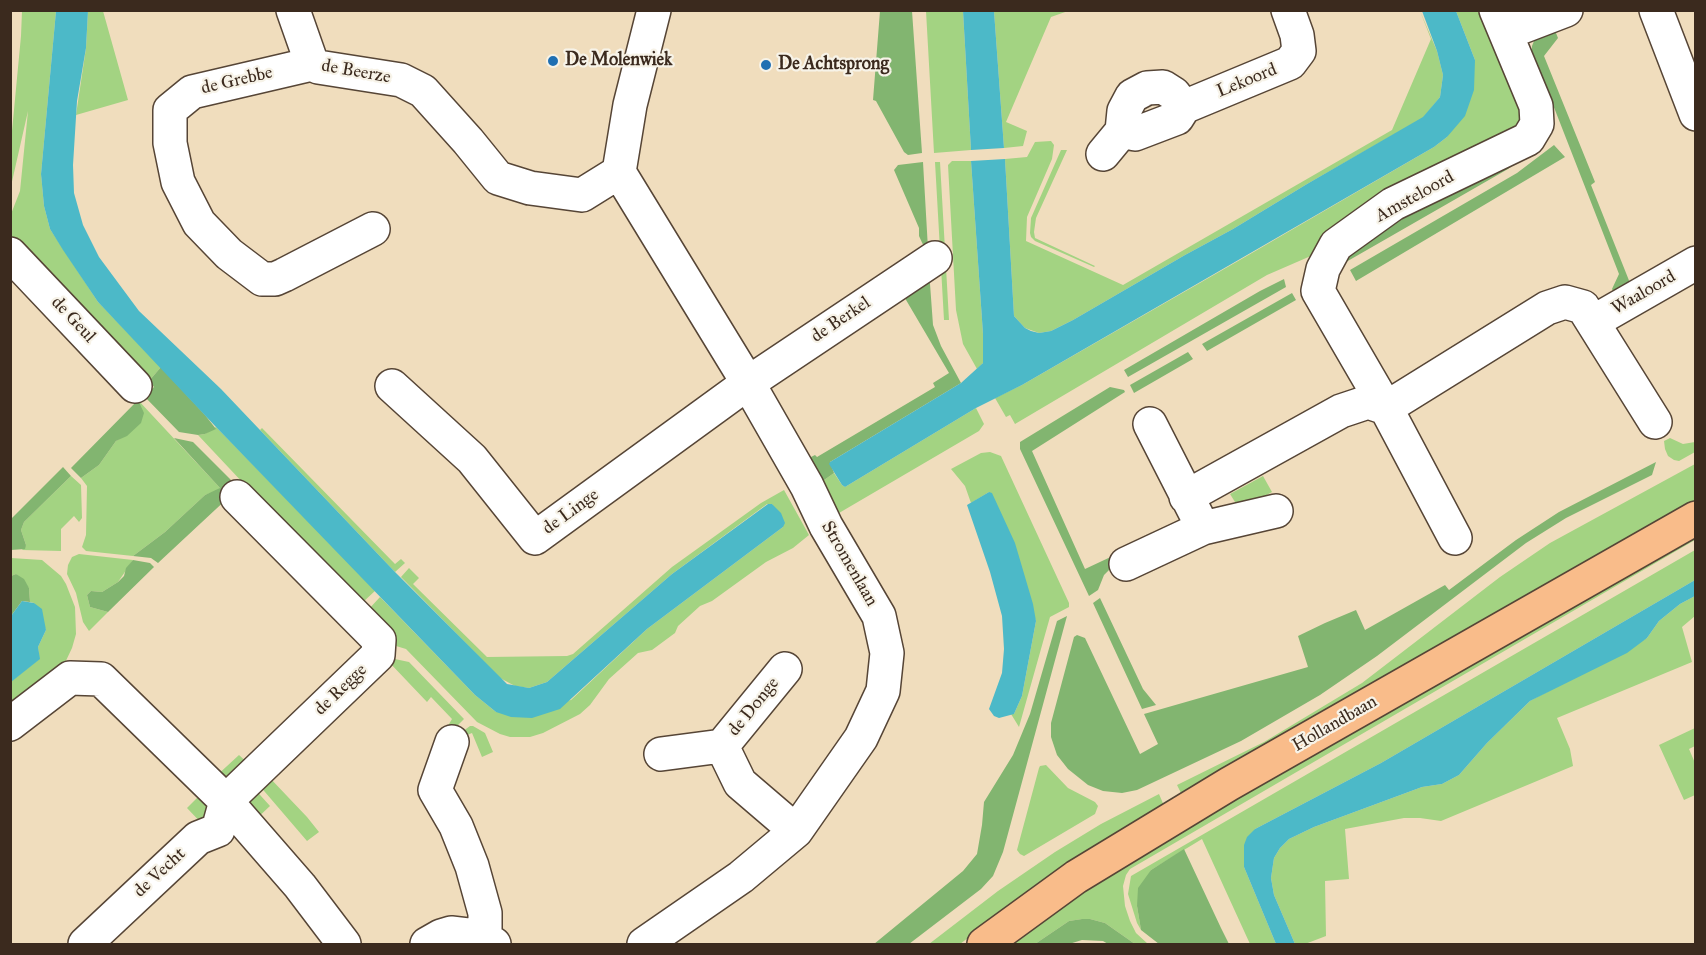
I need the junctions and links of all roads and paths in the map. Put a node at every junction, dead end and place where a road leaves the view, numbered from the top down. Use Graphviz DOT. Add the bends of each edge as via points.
graph roads {
  1 [pos="293,10"];
  2 [pos="654,10"];
  3 [pos="1288,10"];
  4 [pos="1566,10"];
  5 [pos="1656,10"];
  6 [pos="1501,22"];
  7 [pos="312,64"];
  8 [pos="1695,114"];
  9 [pos="1112,142"];
  10 [pos="619,172"];
  11 [pos="373,229"];
  12 [pos="10,254"];
  13 [pos="935,258"];
  14 [pos="1695,263"];
  15 [pos="1593,322"];
  16 [pos="748,383"];
  17 [pos="135,386"];
  18 [pos="392,386"];
  19 [pos="1386,408"];
  20 [pos="1655,422"];
  21 [pos="1150,424"];
  22 [pos="237,497"];
  23 [pos="1186,497"];
  24 [pos="1276,511"];
  25 [pos="1695,518"];
  26 [pos="1203,528"];
  27 [pos="1455,538"];
  28 [pos="1126,564"];
  29 [pos="785,669"];
  30 [pos="10,724"];
  31 [pos="452,741"];
  32 [pos="722,746"];
  33 [pos="661,754"];
  34 [pos="226,801"];
  35 [pos="796,831"];
  36 [pos="489,942"];
  37 [pos="85,945"];
  38 [pos="344,945"];
  39 [pos="427,945"];
  40 [pos="644,945"];
  41 [pos="984,945"];
  1 -- 7 [label="street, de Beerze"];
  2 -- 10 [label="street" via="630,105"];
  3 -- 9 [label="street, Lekoord" via="1299,51 1290,63 1184,107 1178,118"];
  4 -- 6 [label="street"];
  5 -- 8 [label="street"];
  6 -- 19 [label="street, Amsteloord" via="1536,106 1537,124 1528,139 1393,204 1336,245 1323,269 1318,291"];
  7 -- 10 [label="street, de Beerze" via="401,80 423,91 498,178 530,188 582,195"];
  7 -- 11 [label="street, de Grebbe" via="192,92 170,110 170,142 178,182 199,223 262,279 284,275"];
  10 -- 16 [label="street, Stromenlaan"];
  12 -- 17 [label="street, de Geul"];
  13 -- 16 [label="street, de Berkel"];
  14 -- 15 [label="street, Waaloord"];
  15 -- 19 [label="street" via="1583,307 1564,302 1546,308"];
  15 -- 20 [label="street"];
  16 -- 18 [label="street, de Linge" via="535,538 472,459"];
  16 -- 35 [label="street, Stromenlaan" via="879,616 887,653 883,691 861,738"];
  19 -- 23 [label="street" via="1368,402 1341,411"];
  19 -- 27 [label="street, Amsteloord"];
  21 -- 23 [label="street"];
  22 -- 34 [label="street, de Regge" via="379,640 378,655"];
  23 -- 26 [label="street"];
  24 -- 26 [label="street"];
  25 -- 41 [label="main road, Hollandbaan" via="1229,784 1076,878"];
  26 -- 28 [label="street"];
  29 -- 32 [label="street, de Donge"];
  30 -- 34 [label="street" via="70,678 101,680"];
  31 -- 36 [label="street" via="435,790 456,826 472,866"];
  32 -- 33 [label="street, de Donge"];
  32 -- 35 [label="street, de Donge" via="740,783"];
  34 -- 37 [label="street, de Vecht" via="218,830 198,838"];
  34 -- 38 [label="street" via="300,886"];
  35 -- 40 [label="street, Stromenlaan" via="741,877"];
  36 -- 39 [label="street" via="451,933"];
}
